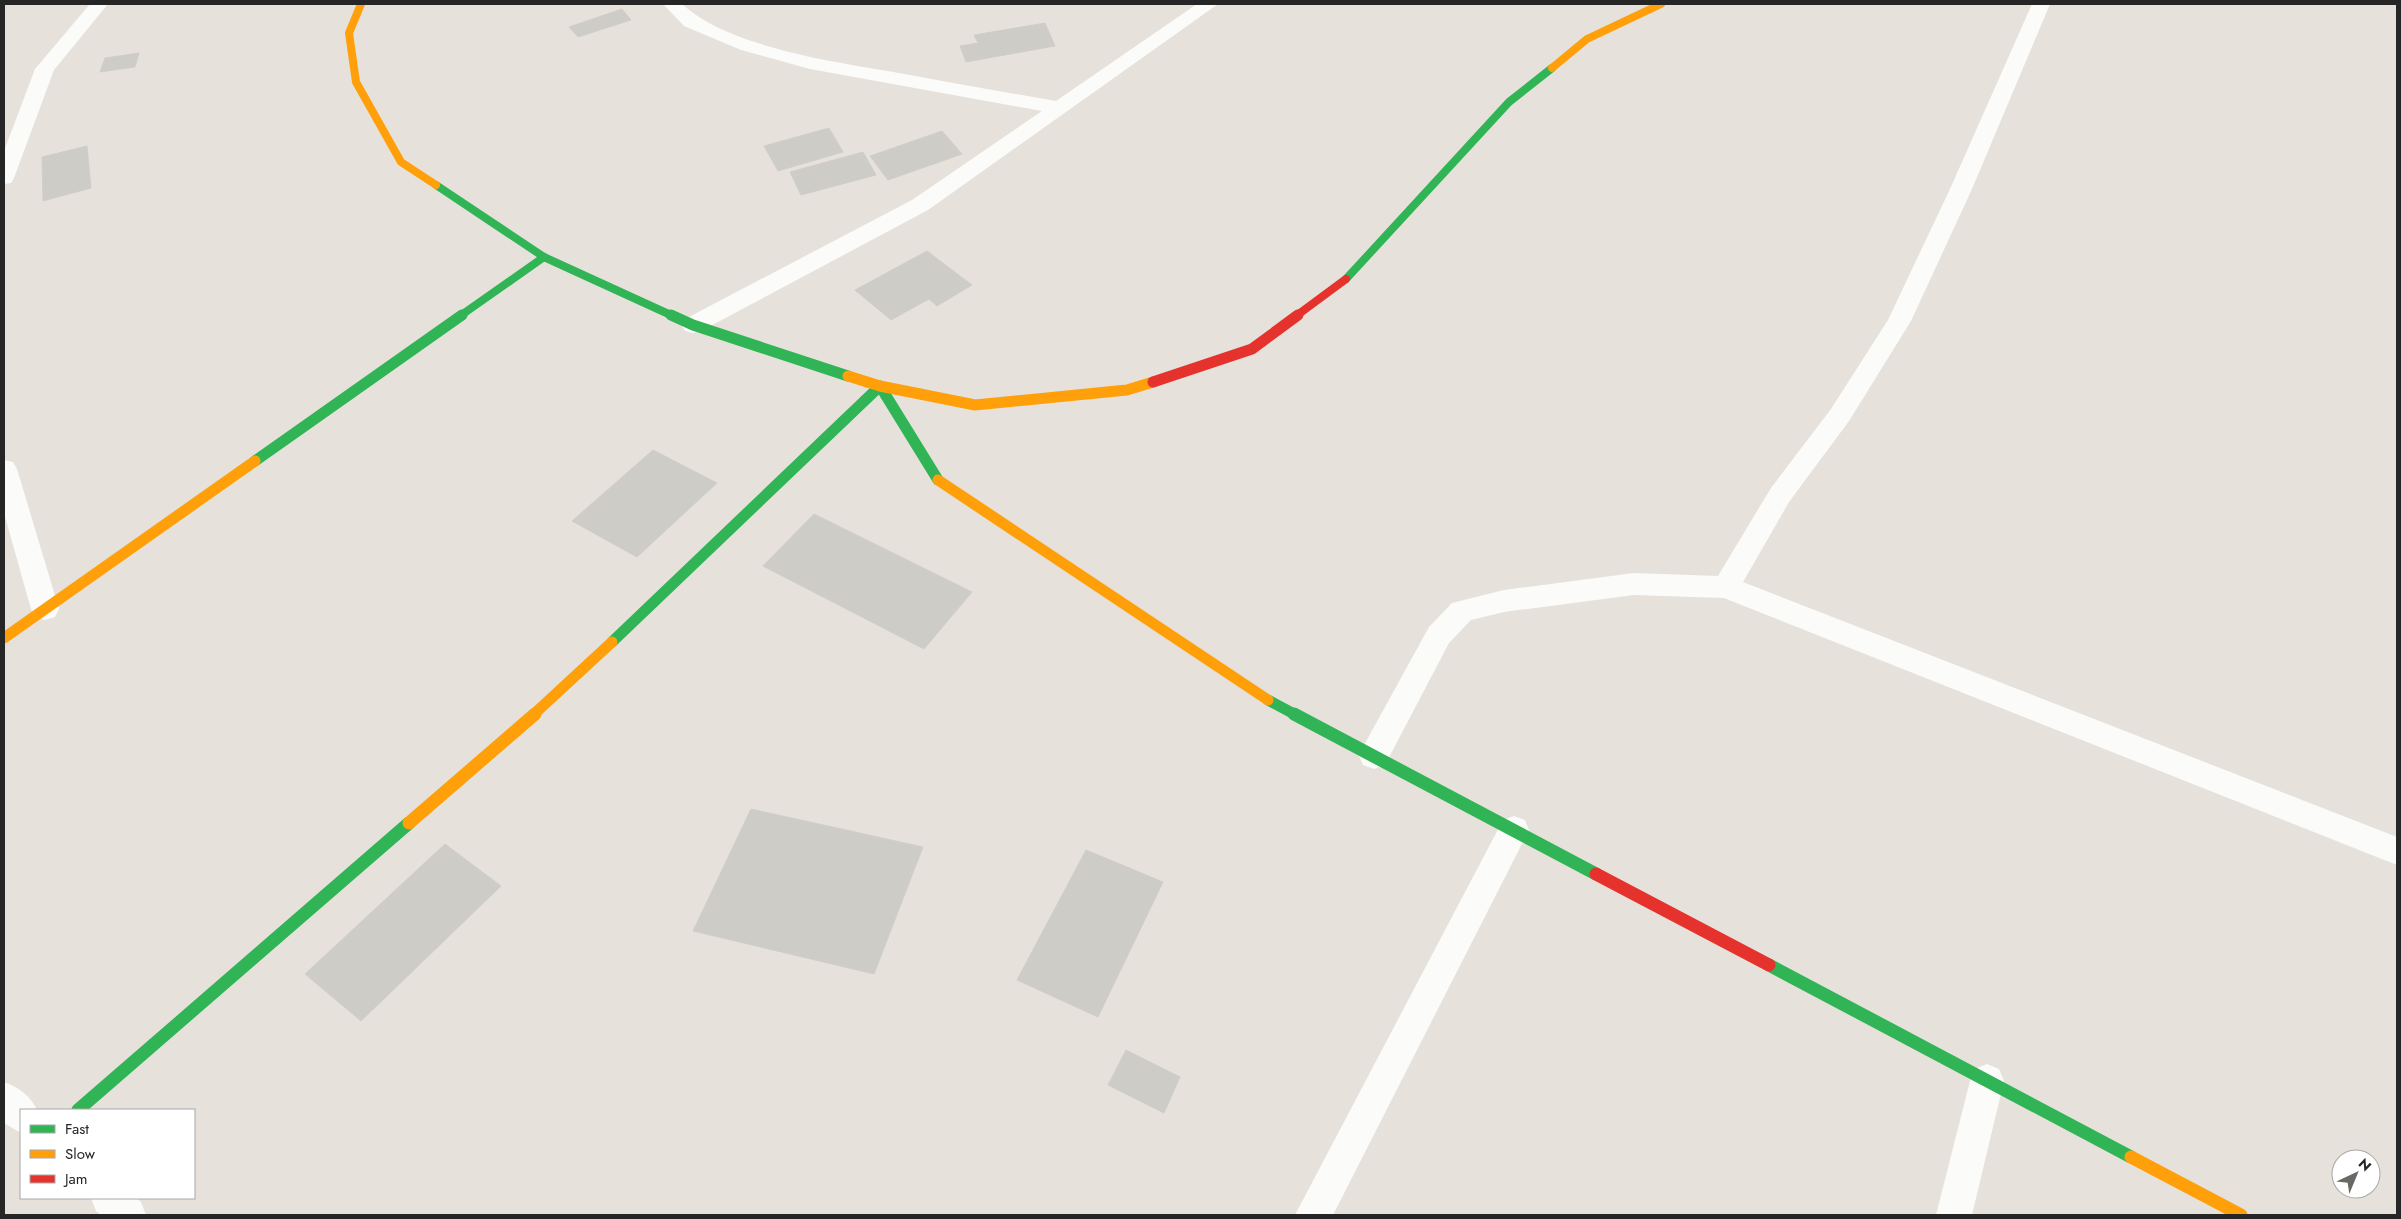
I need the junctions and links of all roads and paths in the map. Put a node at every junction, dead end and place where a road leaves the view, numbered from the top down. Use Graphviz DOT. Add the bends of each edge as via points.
graph roads {
  1 [pos="99,4"];
  2 [pos="361,4"];
  3 [pos="672,4"];
  4 [pos="1209,4"];
  5 [pos="1661,4"];
  6 [pos="2041,4"];
  7 [pos="1061,108"];
  8 [pos="4,178"];
  9 [pos="544,257"];
  10 [pos="693,325"];
  11 [pos="880,386"];
  12 [pos="4,469"];
  13 [pos="1726,587"];
  14 [pos="44,609"];
  15 [pos="4,638"];
  16 [pos="1374,756"];
  17 [pos="1514,830"];
  18 [pos="2397,851"];
  19 [pos="1987,1081"];
  20 [pos="4,1099"];
  21 [pos="79,1109"];
  22 [pos="20,1114"];
  23 [pos="110,1199"];
  24 [pos="128,1215"];
  25 [pos="1313,1215"];
  26 [pos="1954,1215"];
  27 [pos="2241,1215"];
  1 -- 8 [label="street" via="45,68"];
  2 -- 9 [label="street" via="349,33 356,82 401,162"];
  3 -- 7 [label="street" via="691,22 748,46 810,63"];
  4 -- 7 [label="street"];
  5 -- 11 [label="street" via="1587,39 1509,102 1346,279 1252,349 1117,391 975,405"];
  6 -- 13 [label="street" via="1899,321 1840,415 1780,496"];
  7 -- 10 [label="street" via="920,205"];
  9 -- 10 [label="street"];
  9 -- 14 [label="street"];
  10 -- 11 [label="street"];
  11 -- 16 [label="street" via="935,478 1257,694"];
  11 -- 21 [label="street" via="560,692"];
  12 -- 14 [label="street"];
  13 -- 16 [label="street" via="1634,584 1504,601 1462,612 1438,635"];
  13 -- 18 [label="street"];
  14 -- 15 [label="street"];
  16 -- 17 [label="street"];
  17 -- 19 [label="street"];
  17 -- 25 [label="street"];
  19 -- 26 [label="street"];
  19 -- 27 [label="street"];
  20 -- 22 [label="street"];
  23 -- 24 [label="street"];
}
